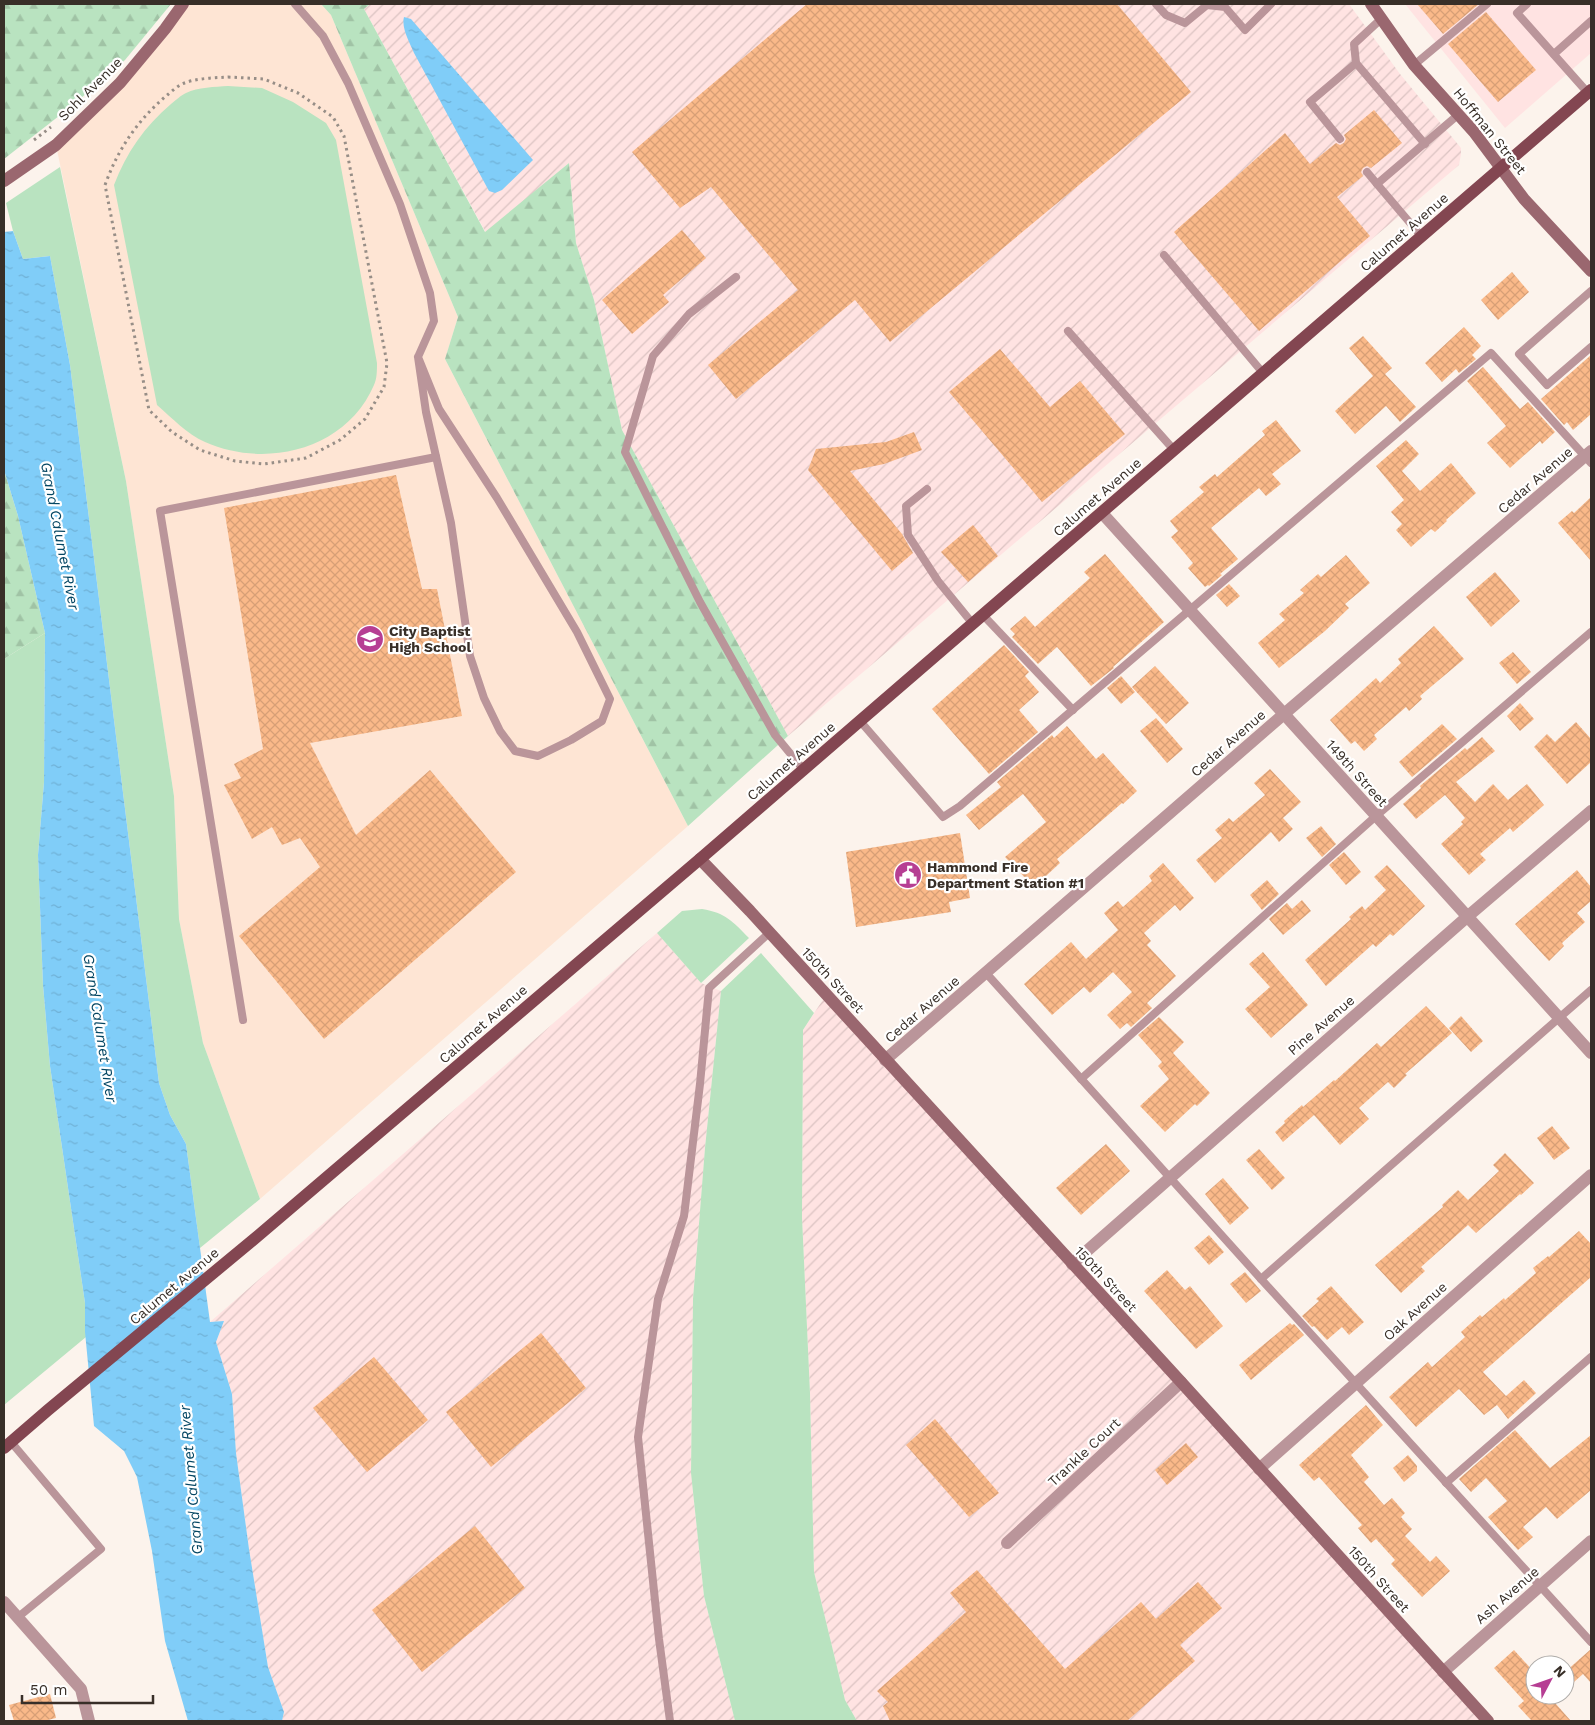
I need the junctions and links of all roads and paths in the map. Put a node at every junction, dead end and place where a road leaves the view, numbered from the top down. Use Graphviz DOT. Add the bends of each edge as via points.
graph roads {
  1 [pos="183,4"];
  2 [pos="295,4"];
  3 [pos="1156,4"];
  4 [pos="1271,4"];
  5 [pos="1371,4"];
  6 [pos="1487,4"];
  7 [pos="1527,4"];
  8 [pos="1381,19"];
  9 [pos="1591,22"];
  10 [pos="1554,54"];
  11 [pos="1356,63"];
  12 [pos="1414,65"];
  13 [pos="228,76"];
  14 [pos="1590,91"];
  15 [pos="1459,114"];
  16 [pos="1340,139"];
  17 [pos="1425,144"];
  18 [pos="1502,168"];
  19 [pos="1367,172"];
  20 [pos="4,181"];
  21 [pos="1377,184"];
  22 [pos="1422,237"];
  23 [pos="1164,255"];
  24 [pos="1591,272"];
  25 [pos="736,277"];
  26 [pos="1591,291"];
  27 [pos="1068,331"];
  28 [pos="1591,347"];
  29 [pos="418,357"];
  30 [pos="1264,373"];
  31 [pos="1174,450"];
  32 [pos="436,457"];
  33 [pos="1589,457"];
  34 [pos="928,489"];
  35 [pos="1102,513"];
  36 [pos="1190,611"];
  37 [pos="983,615"];
  38 [pos="973,624"];
  39 [pos="1591,632"];
  40 [pos="1073,710"];
  41 [pos="1284,714"];
  42 [pos="860,721"];
  43 [pos="804,769"];
  44 [pos="1591,811"];
  45 [pos="1376,816"];
  46 [pos="700,859"];
  47 [pos="1467,917"];
  48 [pos="769,933"];
  49 [pos="986,973"];
  50 [pos="1591,990"];
  51 [pos="1559,1017"];
  52 [pos="243,1020"];
  53 [pos="1591,1053"];
  54 [pos="885,1060"];
  55 [pos="1081,1079"];
  56 [pos="1591,1175"];
  57 [pos="1170,1179"];
  58 [pos="1072,1264"];
  59 [pos="1261,1279"];
  60 [pos="1591,1357"];
  61 [pos="1181,1382"];
  62 [pos="1356,1384"];
  63 [pos="7,1445"];
  64 [pos="1259,1469"];
  65 [pos="1446,1483"];
  66 [pos="1591,1541"];
  67 [pos="1007,1543"];
  68 [pos="1540,1586"];
  69 [pos="5,1605"];
  70 [pos="17,1618"];
  71 [pos="1591,1642"];
  72 [pos="1443,1672"];
  73 [pos="89,1721"];
  74 [pos="670,1721"];
  75 [pos="1488,1721"];
  1 -- 20 [label="street, Sohl Avenue" via="120,83 56,145"];
  2 -- 29 [label="lane" via="323,36 344,75 400,204 430,293 434,321"];
  3 -- 4 [label="lane" via="1166,15 1185,23 1207,5 1225,7 1244,30"];
  5 -- 8 [label="street, Hoffman Street"];
  6 -- 12 [label="lane"];
  7 -- 10 [label="lane" via="1517,13"];
  8 -- 11 [label="lane" via="1354,44"];
  8 -- 12 [label="street, Hoffman Street"];
  9 -- 10 [label="lane"];
  10 -- 14 [label="lane"];
  11 -- 16 [label="lane" via="1310,102"];
  11 -- 17 [label="lane"];
  12 -- 15 [label="street, Hoffman Street"];
  13 -- 13 [label="path" via="264,79 298,93 333,116 344,136 387,363 384,387 365,419 340,440 306,458 264,464 235,461 200,450 172,432 149,410 105,185 113,162 133,129 158,103 181,84"];
  14 -- 18 [label="main road, Calumet Avenue"];
  15 -- 17 [label="lane"];
  15 -- 18 [label="street, Hoffman Street"];
  17 -- 21 [label="lane"];
  18 -- 22 [label="main road, Calumet Avenue"];
  18 -- 24 [label="street, Hoffman Street" via="1524,199"];
  19 -- 21 [label="lane"];
  21 -- 22 [label="lane"];
  22 -- 30 [label="main road, Calumet Avenue"];
  23 -- 30 [label="lane"];
  25 -- 43 [label="lane" via="689,314 653,356 625,452 700,602 775,735"];
  26 -- 28 [label="lane" via="1519,354 1547,385"];
  27 -- 31 [label="lane"];
  29 -- 32 [label="lane"];
  29 -- 32 [label="lane" via="439,408 577,632 610,699 602,721 538,756 515,751 500,731 470,656 454,542"];
  30 -- 31 [label="main road, Calumet Avenue"];
  31 -- 35 [label="main road, Calumet Avenue"];
  32 -- 52 [label="lane" via="160,511"];
  33 -- 36 [label="lane" via="1491,353"];
  33 -- 41 [label="street, Cedar Avenue"];
  34 -- 38 [label="lane" via="906,506 908,535 938,581"];
  35 -- 36 [label="street, 149th Street"];
  35 -- 37 [label="main road, Calumet Avenue"];
  36 -- 40 [label="lane"];
  36 -- 41 [label="street, 149th Street"];
  37 -- 38 [label="main road, Calumet Avenue"];
  37 -- 40 [label="lane"];
  38 -- 42 [label="main road, Calumet Avenue"];
  39 -- 45 [label="lane"];
  40 -- 42 [label="lane" via="943,817"];
  41 -- 45 [label="street, 149th Street"];
  41 -- 49 [label="street, Cedar Avenue"];
  42 -- 43 [label="main road, Calumet Avenue"];
  43 -- 46 [label="main road, Calumet Avenue"];
  44 -- 47 [label="street, Pine Avenue"];
  45 -- 47 [label="street, 149th Street"];
  45 -- 55 [label="lane"];
  46 -- 48 [label="street, 150th Street"];
  46 -- 63 [label="main road, Calumet Avenue"];
  47 -- 51 [label="street, 149th Street"];
  47 -- 57 [label="street, Pine Avenue"];
  48 -- 54 [label="street, 150th Street"];
  48 -- 74 [label="lane" via="709,988 684,1216 658,1299 638,1437"];
  49 -- 54 [label="street, Cedar Avenue"];
  49 -- 55 [label="lane"];
  50 -- 51 [label="lane"];
  51 -- 53 [label="street, 149th Street"];
  51 -- 59 [label="lane"];
  54 -- 58 [label="street, 150th Street"];
  55 -- 57 [label="lane"];
  56 -- 62 [label="street, Oak Avenue"];
  57 -- 58 [label="street, Pine Avenue"];
  57 -- 59 [label="lane"];
  58 -- 61 [label="street, 150th Street"];
  59 -- 62 [label="lane"];
  60 -- 65 [label="lane"];
  61 -- 64 [label="street, 150th Street"];
  61 -- 67 [label="street, Trankle Court"];
  62 -- 64 [label="street, Oak Avenue"];
  62 -- 65 [label="lane"];
  63 -- 70 [label="lane" via="101,1548"];
  64 -- 72 [label="street, 150th Street"];
  65 -- 68 [label="lane"];
  66 -- 68 [label="street, Ash Avenue"];
  68 -- 71 [label="lane"];
  68 -- 72 [label="street, Ash Avenue"];
  69 -- 70 [label="street"];
  70 -- 73 [label="street" via="81,1689"];
  72 -- 75 [label="street, 150th Street"];
}
